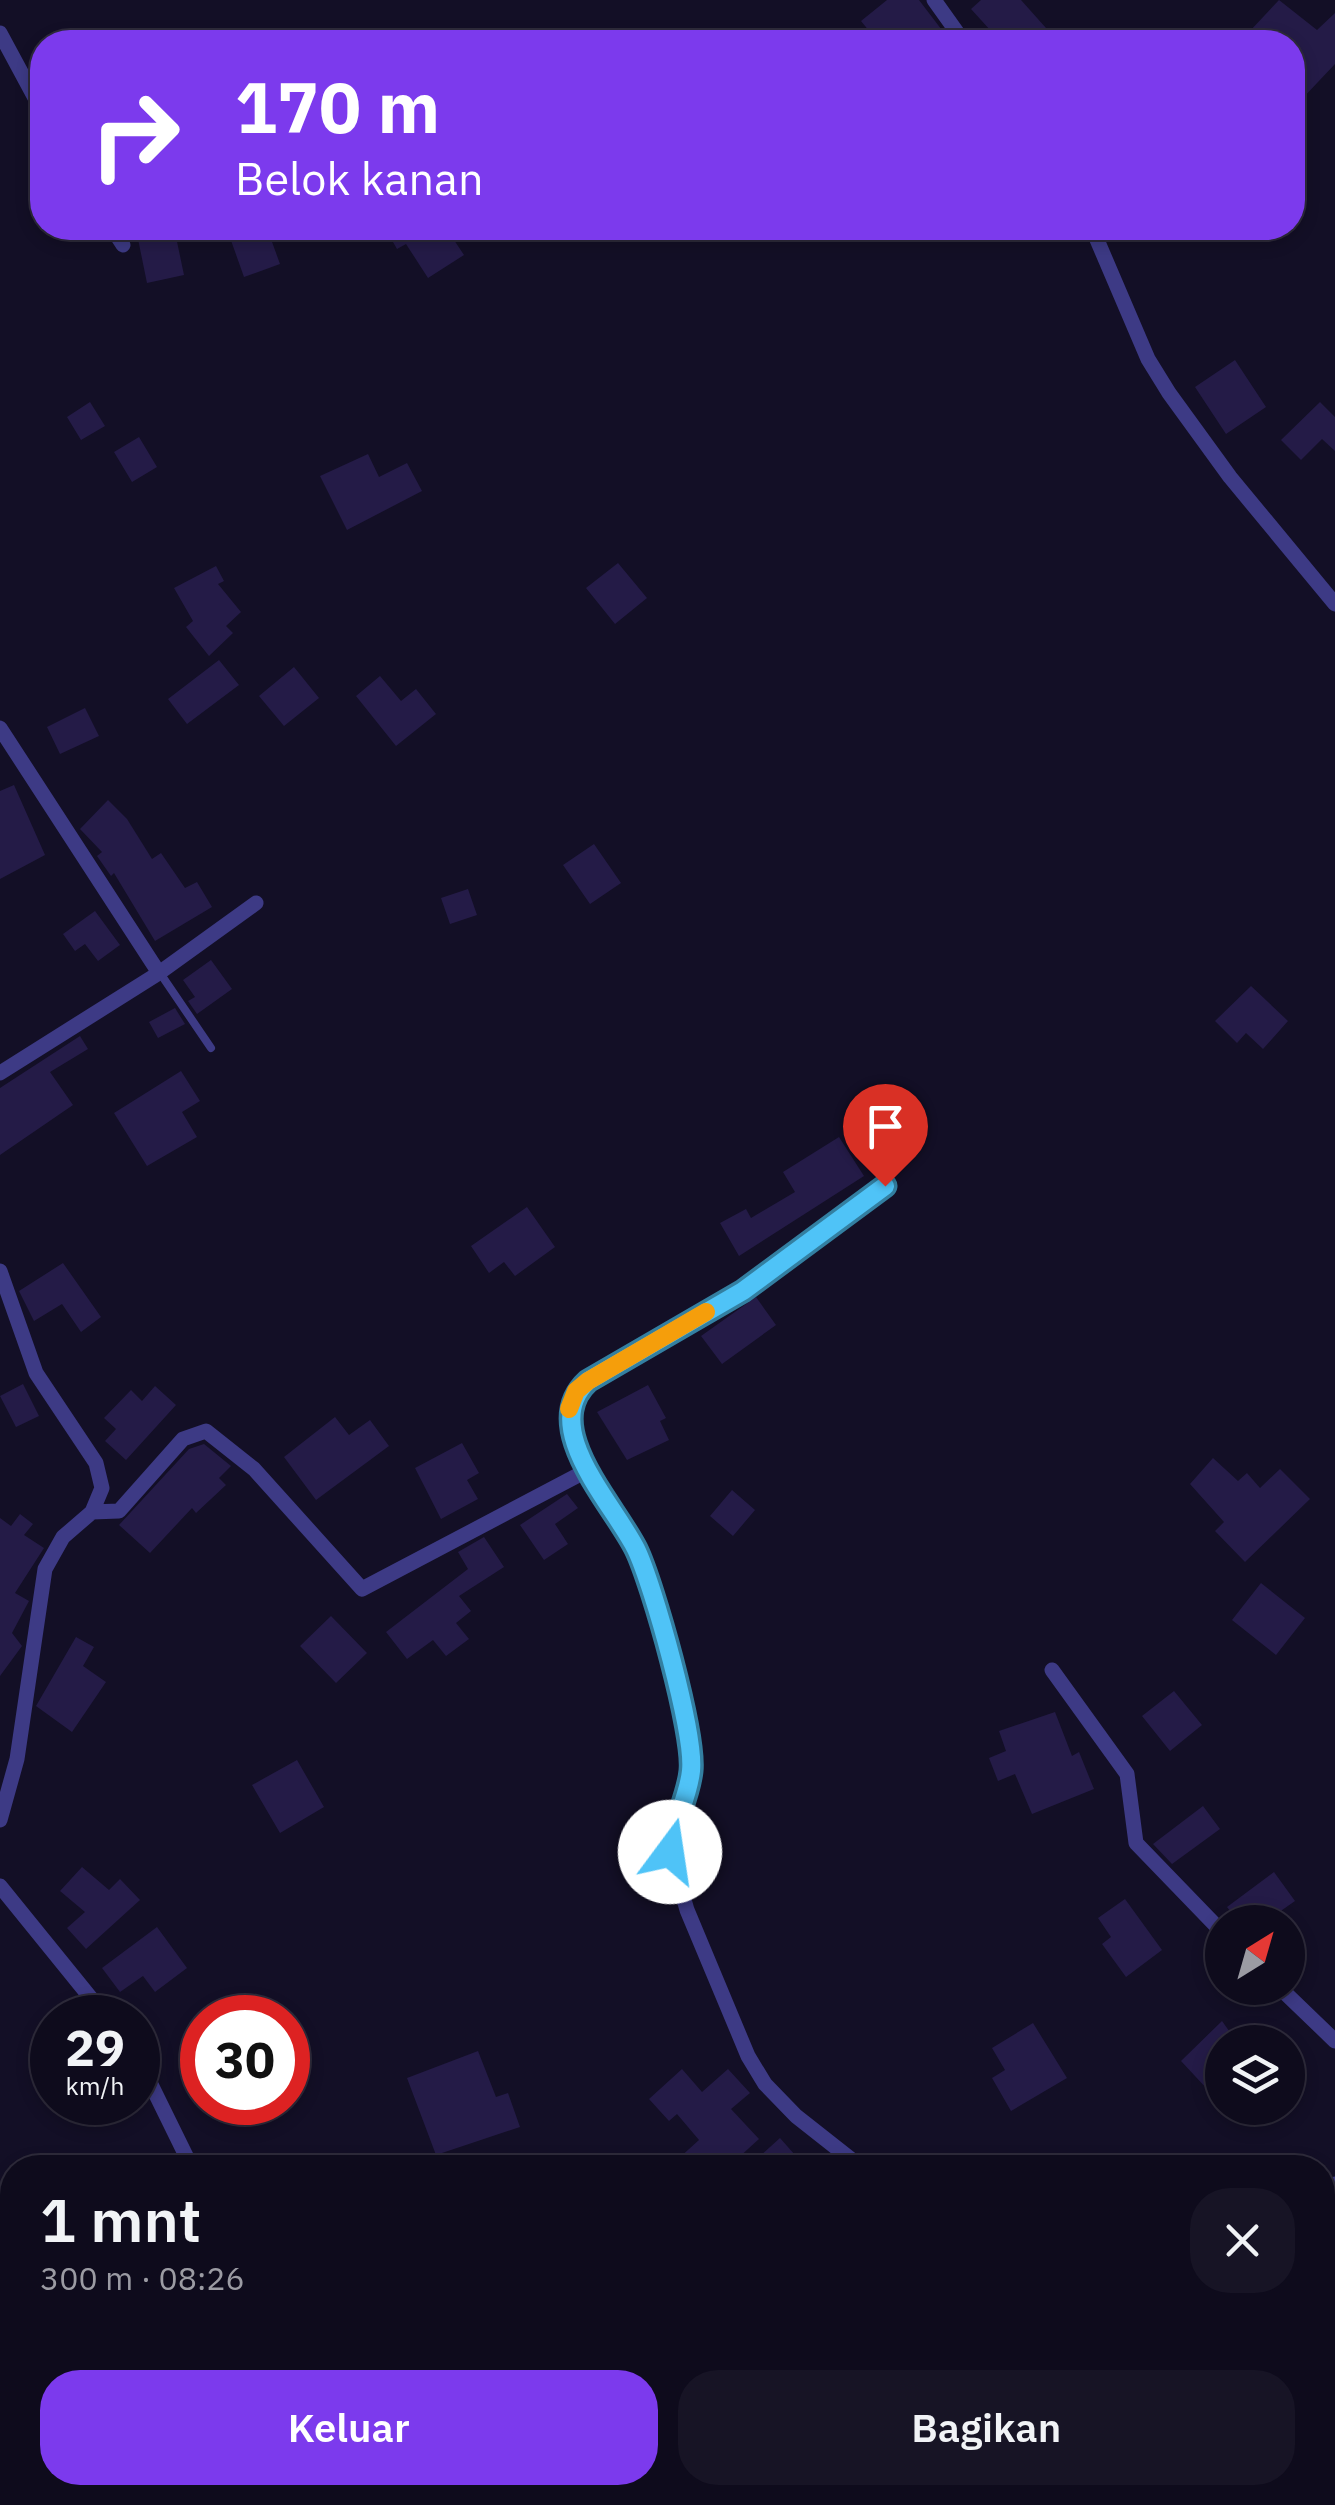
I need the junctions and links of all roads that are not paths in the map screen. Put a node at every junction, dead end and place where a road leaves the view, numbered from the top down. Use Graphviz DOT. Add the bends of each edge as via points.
graph roads {
  1 [pos="934,0"];
  2 [pos="955,30"];
  3 [pos="0,33"];
  4 [pos="30,89"];
  5 [pos="120,240"];
  6 [pos="1097,240"];
  7 [pos="123,245"];
  8 [pos="1335,604"];
  9 [pos="0,728"];
  10 [pos="256,903"];
  11 [pos="159,973"];
  12 [pos="211,1048"];
  13 [pos="0,1073"];
  14 [pos="885,1186"];
  15 [pos="0,1271"];
  16 [pos="586,1471"];
  17 [pos="92,1512"];
  18 [pos="1052,1670"];
  19 [pos="0,1820"];
  20 [pos="0,1886"];
  21 [pos="1205,1914"];
  22 [pos="88,1995"];
  23 [pos="1298,2005"];
  24 [pos="1335,2041"];
  25 [pos="160,2103"];
  26 [pos="186,2155"];
  27 [pos="846,2155"];
  1 -- 2 [label="street"];
  3 -- 4 [label="street"];
  5 -- 7 [label="street"];
  6 -- 8 [label="street" via="1148,359 1230,477"];
  9 -- 11 [label="street"];
  10 -- 11 [label="street"];
  11 -- 12 [label="lane"];
  11 -- 13 [label="street"];
  14 -- 16 [label="street" via="743,1291 576,1391 568,1412"];
  15 -- 17 [label="street" via="36,1373 96,1463 102,1488"];
  16 -- 17 [label="street" via="362,1588 254,1469 206,1432 183,1440 119,1511"];
  16 -- 27 [label="street" via="648,1576 691,1742 688,1792 670,1852 687,1910 765,2084"];
  17 -- 19 [label="street" via="63,1537 44,1569 17,1759"];
  18 -- 21 [label="street" via="1127,1774 1136,1843"];
  20 -- 22 [label="street"];
  23 -- 24 [label="street"];
  25 -- 26 [label="street"];
}
